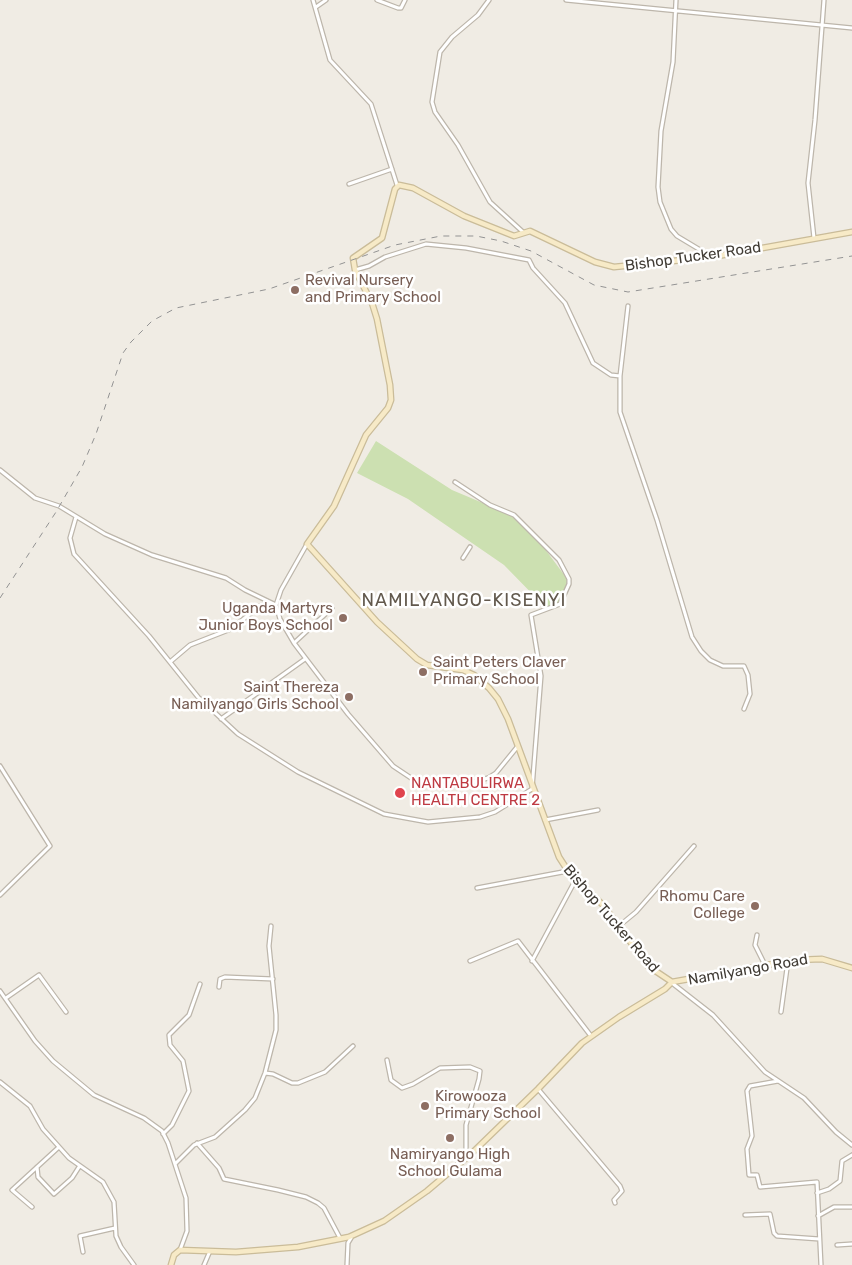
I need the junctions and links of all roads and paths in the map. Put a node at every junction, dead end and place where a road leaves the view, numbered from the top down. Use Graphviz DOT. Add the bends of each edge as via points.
graph roads {
  1 [pos="313,0"];
  2 [pos="326,0"];
  3 [pos="378,0"];
  4 [pos="405,0"];
  5 [pos="490,0"];
  6 [pos="566,0"];
  7 [pos="676,0"];
  8 [pos="824,0"];
  9 [pos="316,7"];
  10 [pos="674,10"];
  11 [pos="822,25"];
  12 [pos="852,28"];
  13 [pos="392,169"];
  14 [pos="350,184"];
  15 [pos="397,185"];
  16 [pos="522,232"];
  17 [pos="852,232"];
  18 [pos="814,238"];
  19 [pos="712,257"];
  20 [pos="355,270"];
  21 [pos="628,306"];
  22 [pos="620,376"];
  23 [pos="0,470"];
  24 [pos="455,482"];
  25 [pos="76,517"];
  26 [pos="307,544"];
  27 [pos="470,547"];
  28 [pos="462,558"];
  29 [pos="272,604"];
  30 [pos="276,605"];
  31 [pos="332,608"];
  32 [pos="294,643"];
  33 [pos="306,659"];
  34 [pos="170,662"];
  35 [pos="744,709"];
  36 [pos="221,719"];
  37 [pos="518,746"];
  38 [pos="0,766"];
  39 [pos="532,788"];
  40 [pos="598,810"];
  41 [pos="544,820"];
  42 [pos="694,846"];
  43 [pos="568,871"];
  44 [pos="576,878"];
  45 [pos="477,888"];
  46 [pos="0,895"];
  47 [pos="271,926"];
  48 [pos="619,926"];
  49 [pos="757,935"];
  50 [pos="788,960"];
  51 [pos="470,961"];
  52 [pos="532,961"];
  53 [pos="764,965"];
  54 [pos="852,968"];
  55 [pos="272,979"];
  56 [pos="672,982"];
  57 [pos="200,984"];
  58 [pos="219,987"];
  59 [pos="0,991"];
  60 [pos="6,998"];
  61 [pos="66,1012"];
  62 [pos="781,1012"];
  63 [pos="592,1036"];
  64 [pos="353,1046"];
  65 [pos="386,1060"];
  66 [pos="266,1073"];
  67 [pos="778,1081"];
  68 [pos="0,1082"];
  69 [pos="538,1089"];
  70 [pos="163,1134"];
  71 [pos="197,1143"];
  72 [pos="852,1145"];
  73 [pos="59,1147"];
  74 [pos="852,1155"];
  75 [pos="466,1157"];
  76 [pos="175,1164"];
  77 [pos="37,1167"];
  78 [pos="79,1167"];
  79 [pos="817,1193"];
  80 [pos="615,1203"];
  81 [pos="32,1207"];
  82 [pos="852,1207"];
  83 [pos="745,1215"];
  84 [pos="818,1216"];
  85 [pos="115,1228"];
  86 [pos="340,1238"];
  87 [pos="351,1238"];
  88 [pos="820,1239"];
  89 [pos="852,1244"];
  90 [pos="837,1245"];
  91 [pos="180,1250"];
  92 [pos="210,1251"];
  93 [pos="83,1252"];
  94 [pos="134,1265"];
  95 [pos="171,1265"];
  96 [pos="204,1265"];
  97 [pos="347,1265"];
  98 [pos="821,1265"];
  1 -- 9 [label="street"];
  2 -- 9 [label="street"];
  3 -- 4 [label="street" via="398,8"];
  5 -- 16 [label="street" via="440,52 432,102 490,202"];
  6 -- 10 [label="street"];
  7 -- 10 [label="street"];
  8 -- 11 [label="street"];
  9 -- 13 [label="street" via="330,60 371,104"];
  10 -- 11 [label="street"];
  10 -- 19 [label="street" via="673,62 661,131 660,202 677,236"];
  11 -- 12 [label="street"];
  11 -- 18 [label="street" via="808,183"];
  13 -- 14 [label="street"];
  13 -- 15 [label="street"];
  15 -- 16 [label="main road, Bishop Tucker Road" via="413,188 464,216 514,236"];
  15 -- 20 [label="main road" via="386,231 380,240 354,257"];
  16 -- 19 [label="main road, Bishop Tucker Road" via="530,231 595,262 614,267"];
  17 -- 18 [label="main road, Bishop Tucker Road"];
  18 -- 19 [label="main road, Bishop Tucker Road"];
  20 -- 22 [label="street" via="385,256 426,244 529,260 565,303 592,363 611,375"];
  20 -- 26 [label="main road" via="377,319 391,392 390,405 366,435 334,506"];
  21 -- 22 [label="street"];
  22 -- 35 [label="street" via="620,412 692,637 710,660 722,666 744,666 750,694"];
  23 -- 25 [label="street" via="35,498 59,506"];
  24 -- 39 [label="street" via="490,505 514,515 559,560 568,579 560,604 531,615 541,676"];
  25 -- 29 [label="street" via="152,555 226,578"];
  25 -- 34 [label="street" via="70,538 71,550"];
  26 -- 30 [label="street" via="284,582"];
  26 -- 37 [label="main road, Bishop Tucker Road" via="376,622 417,659 433,666 463,670 482,681 498,700"];
  27 -- 28 [label="street"];
  29 -- 30 [label="street"];
  29 -- 34 [label="street" via="260,606 231,629 190,645"];
  30 -- 32 [label="street"];
  31 -- 32 [label="street"];
  32 -- 33 [label="street"];
  33 -- 36 [label="street"];
  33 -- 37 [label="street" via="387,760 417,782 448,786 488,778"];
  34 -- 36 [label="street"];
  36 -- 39 [label="street" via="238,734 298,772 384,814 428,822 480,817 495,812"];
  37 -- 39 [label="main road, Bishop Tucker Road"];
  38 -- 46 [label="street" via="50,846"];
  39 -- 41 [label="main road, Bishop Tucker Road"];
  40 -- 41 [label="street"];
  41 -- 43 [label="main road, Bishop Tucker Road"];
  42 -- 48 [label="street" via="636,912"];
  43 -- 44 [label="main road, Bishop Tucker Road"];
  43 -- 45 [label="street"];
  44 -- 48 [label="main road, Bishop Tucker Road"];
  44 -- 52 [label="street"];
  47 -- 55 [label="street"];
  48 -- 56 [label="main road, Bishop Tucker Road" via="648,966"];
  49 -- 53 [label="street" via="755,945"];
  50 -- 53 [label="main road, Namilyango Road"];
  50 -- 54 [label="main road, Namilyango Road" via="822,959"];
  50 -- 62 [label="street"];
  51 -- 52 [label="street" via="516,941"];
  52 -- 63 [label="street"];
  53 -- 56 [label="main road, Namilyango Road"];
  55 -- 58 [label="street" via="224,976"];
  55 -- 66 [label="street" via="277,1007 276,1030"];
  56 -- 63 [label="main road, Bishop Tucker Road"];
  56 -- 67 [label="street" via="713,1015 758,1066"];
  57 -- 70 [label="street" via="189,1015 169,1034 168,1042 183,1061 189,1087 188,1096 172,1125"];
  59 -- 60 [label="street"];
  60 -- 61 [label="street" via="39,975"];
  60 -- 70 [label="street" via="53,1061 94,1095 144,1118"];
  63 -- 69 [label="main road, Bishop Tucker Road" via="574,1050"];
  64 -- 66 [label="street" via="325,1072 298,1083"];
  65 -- 75 [label="street" via="391,1080 402,1088 440,1068 470,1067 480,1071 466,1124"];
  66 -- 71 [label="street" via="251,1103 216,1137"];
  67 -- 72 [label="street" via="804,1098"];
  67 -- 79 [label="street" via="750,1086 747,1091 752,1136 747,1149 749,1174 757,1174 760,1187 816,1181"];
  68 -- 73 [label="street" via="30,1106 43,1129"];
  69 -- 75 [label="main road, Bishop Tucker Road"];
  69 -- 80 [label="street" via="620,1186 622,1191"];
  70 -- 76 [label="street"];
  71 -- 76 [label="street"];
  71 -- 86 [label="street" via="216,1164 224,1180 278,1190 318,1202"];
  73 -- 77 [label="street"];
  73 -- 78 [label="street"];
  74 -- 79 [label="street" via="842,1161 840,1181"];
  75 -- 86 [label="main road, Bishop Tucker Road" via="398,1213 371,1228"];
  76 -- 91 [label="street" via="186,1198 188,1220"];
  77 -- 78 [label="street" via="38,1177 54,1194"];
  77 -- 81 [label="street" via="12,1190"];
  78 -- 85 [label="street" via="100,1178 109,1190 114,1202"];
  79 -- 84 [label="street"];
  82 -- 84 [label="street" via="834,1207"];
  83 -- 88 [label="street" via="770,1214 777,1236"];
  84 -- 88 [label="street"];
  85 -- 93 [label="street" via="81,1235"];
  85 -- 94 [label="street" via="121,1247"];
  86 -- 92 [label="main road, Bishop Tucker Road" via="298,1248"];
  87 -- 97 [label="street"];
  88 -- 98 [label="street"];
  89 -- 90 [label="street"];
  91 -- 92 [label="main road, Bishop Tucker Road"];
  91 -- 95 [label="main road" via="174,1255"];
  92 -- 96 [label="street"];
}
